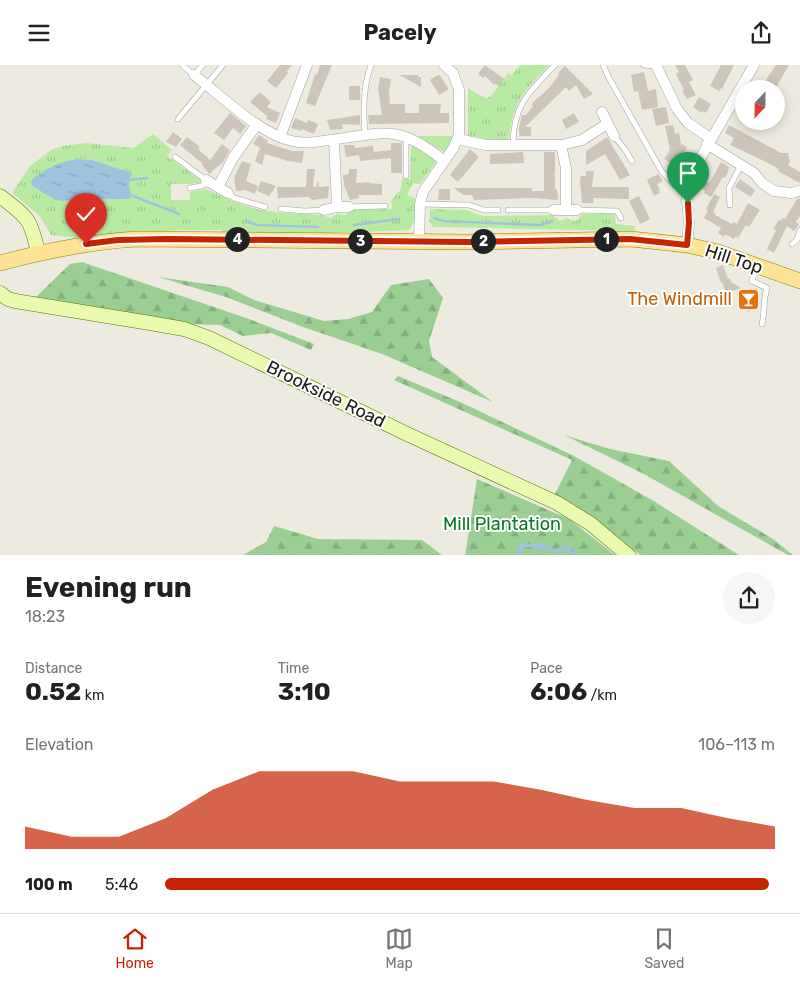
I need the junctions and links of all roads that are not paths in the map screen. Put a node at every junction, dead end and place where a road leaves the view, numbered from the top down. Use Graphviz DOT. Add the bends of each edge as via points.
graph roads {
  1 [pos="182,65"];
  2 [pos="202,65"];
  3 [pos="223,65"];
  4 [pos="308,65"];
  5 [pos="371,65"];
  6 [pos="555,65"];
  7 [pos="603,65"];
  8 [pos="644,65"];
  9 [pos="754,65"];
  10 [pos="446,66"];
  11 [pos="656,66"];
  12 [pos="194,75"];
  13 [pos="207,85"];
  14 [pos="602,112"];
  15 [pos="178,119"];
  16 [pos="257,124"];
  17 [pos="607,124"];
  18 [pos="365,134"];
  19 [pos="614,136"];
  20 [pos="280,137"];
  21 [pos="408,137"];
  22 [pos="458,139"];
  23 [pos="334,140"];
  24 [pos="709,141"];
  25 [pos="513,145"];
  26 [pos="561,145"];
  27 [pos="175,157"];
  28 [pos="444,161"];
  29 [pos="632,161"];
  30 [pos="741,165"];
  31 [pos="406,176"];
  32 [pos="211,183"];
  33 [pos="190,188"];
  34 [pos="686,190"];
  35 [pos="800,191"];
  36 [pos="228,193"];
  37 [pos="0,195"];
  38 [pos="420,204"];
  39 [pos="730,205"];
  40 [pos="385,206"];
  41 [pos="265,207"];
  42 [pos="336,207"];
  43 [pos="349,207"];
  44 [pos="281,209"];
  45 [pos="324,209"];
  46 [pos="566,209"];
  47 [pos="498,210"];
  48 [pos="508,210"];
  49 [pos="554,210"];
  50 [pos="577,210"];
  51 [pos="621,218"];
  52 [pos="800,230"];
  53 [pos="419,241"];
  54 [pos="792,244"];
  55 [pos="687,245"];
  56 [pos="38,252"];
  57 [pos="0,263"];
  58 [pos="756,266"];
  59 [pos="800,281"];
  60 [pos="0,293"];
  61 [pos="762,323"];
  62 [pos="629,555"];
  1 -- 12 [label="lane"];
  2 -- 12 [label="lane"];
  3 -- 13 [label="lane"];
  4 -- 20 [label="street"];
  5 -- 18 [label="lane" via="366,86"];
  6 -- 25 [label="lane" via="523,99 514,122"];
  7 -- 34 [label="lane" via="662,172"];
  8 -- 11 [label="lane"];
  9 -- 24 [label="street"];
  10 -- 22 [label="street" via="453,73 459,90"];
  11 -- 24 [label="street" via="677,109"];
  12 -- 13 [label="street"];
  13 -- 15 [label="lane"];
  13 -- 16 [label="street"];
  14 -- 17 [label="street"];
  16 -- 20 [label="street"];
  16 -- 32 [label="street"];
  17 -- 19 [label="street"];
  17 -- 26 [label="street" via="582,140"];
  18 -- 21 [label="street" via="391,133"];
  18 -- 23 [label="street"];
  19 -- 29 [label="lane"];
  20 -- 23 [label="street" via="306,143"];
  21 -- 28 [label="street"];
  21 -- 31 [label="lane"];
  22 -- 25 [label="street" via="485,145"];
  22 -- 28 [label="street"];
  23 -- 42 [label="street"];
  24 -- 30 [label="street"];
  24 -- 34 [label="street"];
  25 -- 26 [label="street"];
  26 -- 46 [label="street" via="566,168"];
  27 -- 32 [label="lane"];
  28 -- 38 [label="street" via="423,192"];
  30 -- 35 [label="street" via="774,191"];
  30 -- 39 [label="lane" via="729,188"];
  32 -- 33 [label="lane"];
  32 -- 36 [label="street"];
  34 -- 55 [label="street"];
  36 -- 41 [label="lane" via="234,198"];
  37 -- 56 [label="street" via="27,218"];
  38 -- 47 [label="lane" via="469,205"];
  38 -- 53 [label="street"];
  40 -- 43 [label="lane"];
  42 -- 43 [label="street"];
  42 -- 45 [label="street"];
  44 -- 45 [label="lane"];
  46 -- 49 [label="street"];
  46 -- 50 [label="street"];
  48 -- 49 [label="lane"];
  50 -- 51 [label="lane" via="617,211"];
  52 -- 54 [label="lane"];
  53 -- 55 [label="main road, Hill Top" via="630,239"];
  53 -- 56 [label="main road, Hill Top" via="136,239"];
  55 -- 58 [label="main road, Hill Top"];
  56 -- 57 [label="main road, Hill Top"];
  58 -- 59 [label="main road, Hill Top"];
  58 -- 61 [label="lane" via="752,281 767,288"];
  60 -- 62 [label="street, Brookside Road" via="8,299 184,329 209,337 556,503"];
}
